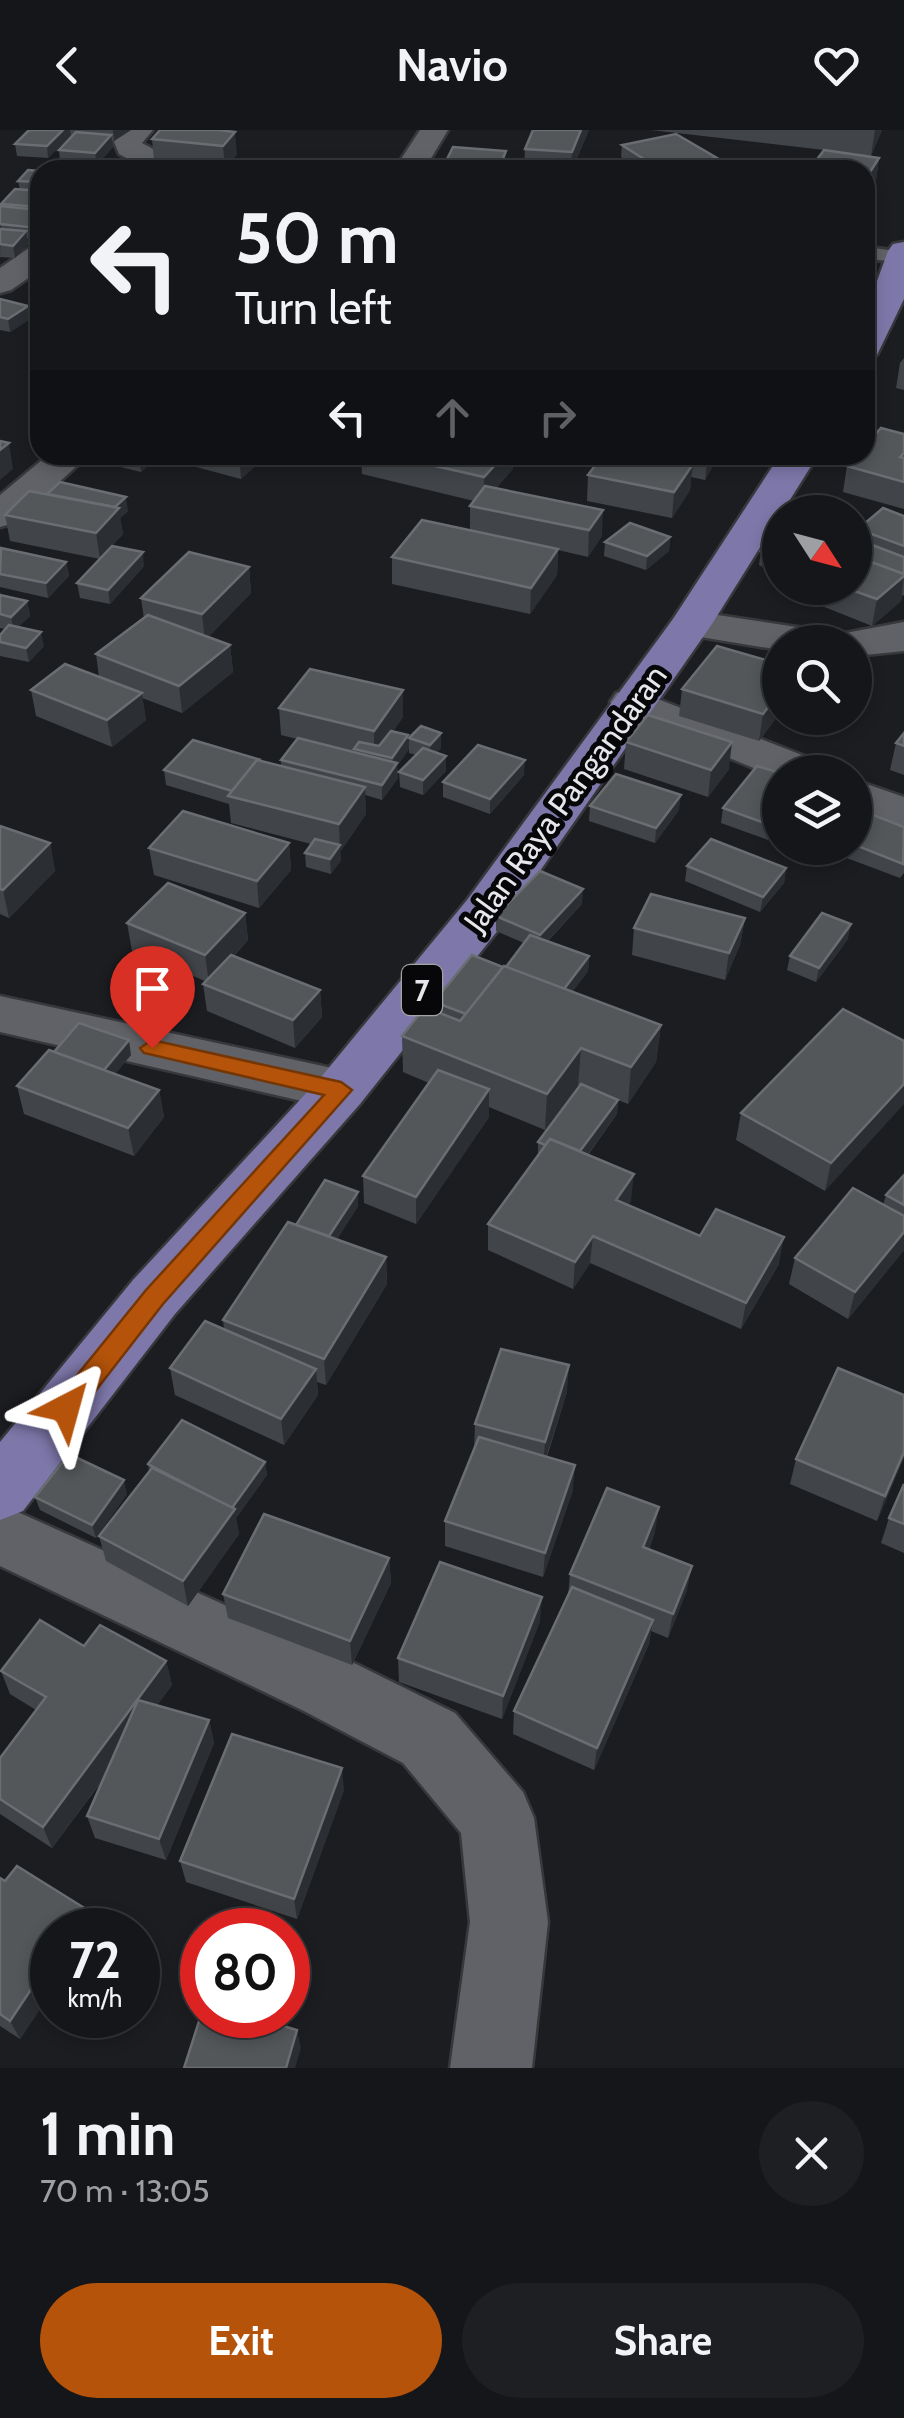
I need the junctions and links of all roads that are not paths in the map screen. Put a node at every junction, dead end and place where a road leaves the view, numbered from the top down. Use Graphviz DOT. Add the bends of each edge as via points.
graph roads {
  1 [pos="139,130"];
  2 [pos="434,130"];
  3 [pos="145,160"];
  4 [pos="415,160"];
  5 [pos="875,253"];
  6 [pos="903,254"];
  7 [pos="30,261"];
  8 [pos="0,283"];
  9 [pos="875,306"];
  10 [pos="58,465"];
  11 [pos="793,465"];
  12 [pos="0,515"];
  13 [pos="692,624"];
  14 [pos="762,635"];
  15 [pos="904,635"];
  16 [pos="872,642"];
  17 [pos="632,702"];
  18 [pos="762,755"];
  19 [pos="872,801"];
  20 [pos="904,814"];
  21 [pos="0,1014"];
  22 [pos="341,1090"];
  23 [pos="0,1491"];
  24 [pos="0,1534"];
  25 [pos="491,2068"];
  1 -- 3 [label="street" via="129,148"];
  2 -- 4 [label="street"];
  5 -- 6 [label="lane"];
  6 -- 9 [label="highway"];
  7 -- 8 [label="street"];
  10 -- 12 [label="street"];
  11 -- 13 [label="highway, Jalan Raya Pangandaran / 7"];
  13 -- 14 [label="street"];
  13 -- 17 [label="highway, Jalan Raya Pangandaran / 7"];
  15 -- 16 [label="street"];
  17 -- 18 [label="street"];
  17 -- 22 [label="highway, Jalan Raya Pangandaran / 7" via="485,912"];
  19 -- 20 [label="street"];
  21 -- 22 [label="street"];
  22 -- 23 [label="highway, Jalan Raya Pangandaran / 7" via="154,1297"];
  24 -- 25 [label="street" via="428,1738 497,1818 510,1922"];
}
